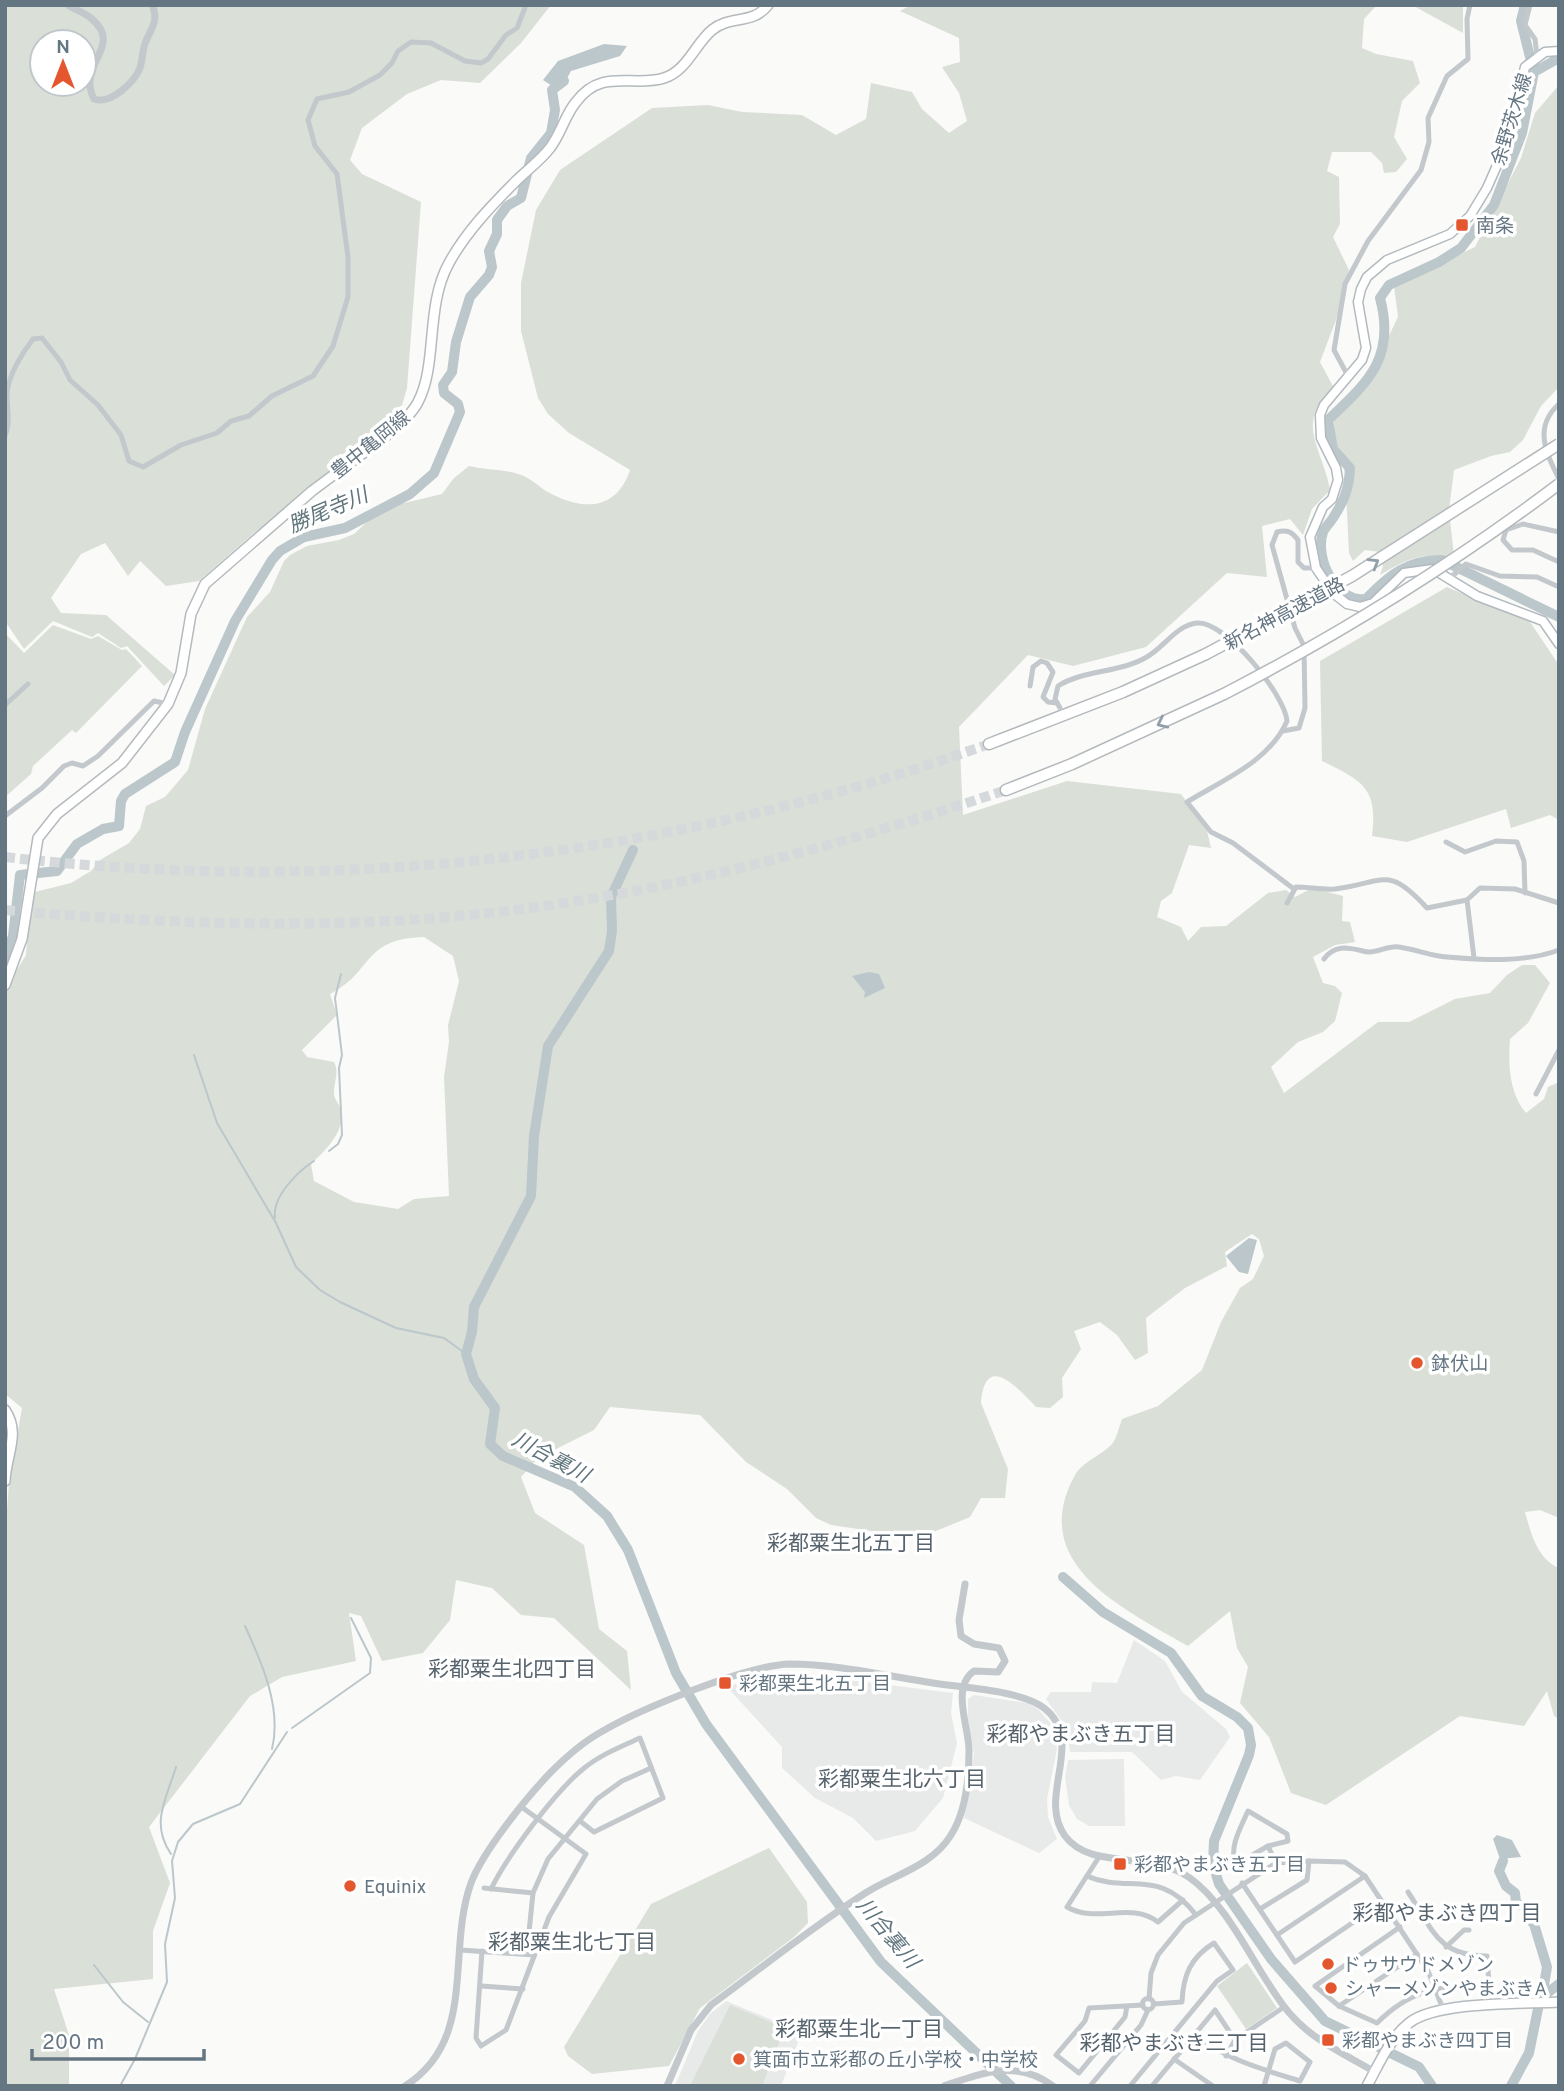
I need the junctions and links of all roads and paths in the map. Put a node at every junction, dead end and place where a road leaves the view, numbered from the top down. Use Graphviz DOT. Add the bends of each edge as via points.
graph roads {
  1 [pos="68,5"];
  2 [pos="152,5"];
  3 [pos="526,5"];
  4 [pos="768,5"];
  5 [pos="1470,5"];
  6 [pos="1530,5"];
  7 [pos="1559,51"];
  8 [pos="1533,59"];
  9 [pos="1349,378"];
  10 [pos="1559,404"];
  11 [pos="5,436"];
  12 [pos="1559,444"];
  13 [pos="1559,482"];
  14 [pos="1559,532"];
  15 [pos="1559,562"];
  16 [pos="1316,568"];
  17 [pos="1451,576"];
  18 [pos="1559,587"];
  19 [pos="1559,644"];
  20 [pos="28,684"];
  21 [pos="1030,686"];
  22 [pos="168,704"];
  23 [pos="5,705"];
  24 [pos="1283,731"];
  25 [pos="989,744"];
  26 [pos="1006,790"];
  27 [pos="5,816"];
  28 [pos="1446,842"];
  29 [pos="1294,889"];
  30 [pos="1525,893"];
  31 [pos="1467,900"];
  32 [pos="1287,903"];
  33 [pos="1559,903"];
  34 [pos="1559,950"];
  35 [pos="1474,958"];
  36 [pos="1324,959"];
  37 [pos="5,985"];
  38 [pos="1559,1050"];
  39 [pos="1536,1094"];
  40 [pos="5,1410"];
  41 [pos="5,1481"];
  42 [pos="965,1584"];
  43 [pos="965,1687"];
  44 [pos="651,1768"];
  45 [pos="523,1808"];
  46 [pos="540,1819"];
  47 [pos="580,1821"];
  48 [pos="565,1838"];
  49 [pos="1268,1846"];
  50 [pos="1099,1857"];
  51 [pos="1309,1861"];
  52 [pos="1276,1863"];
  53 [pos="1087,1876"];
  54 [pos="1365,1876"];
  55 [pos="1242,1883"];
  56 [pos="1408,1892"];
  57 [pos="533,1893"];
  58 [pos="1182,1900"];
  59 [pos="1214,1902"];
  60 [pos="1383,1902"];
  61 [pos="1260,1909"];
  62 [pos="1196,1915"];
  63 [pos="1400,1927"];
  64 [pos="1469,1930"];
  65 [pos="1277,1935"];
  66 [pos="543,1937"];
  67 [pos="1446,1947"];
  68 [pos="460,1950"];
  69 [pos="482,1951"];
  70 [pos="1417,1954"];
  71 [pos="534,1955"];
  72 [pos="481,1986"];
  73 [pos="1435,1988"];
  74 [pos="523,1989"];
  75 [pos="1151,2001"];
  76 [pos="1182,2002"];
  77 [pos="1559,2002"];
  78 [pos="1128,2006"];
  79 [pos="1339,2006"];
  80 [pos="1145,2007"];
  81 [pos="1284,2007"];
  82 [pos="1443,2009"];
  83 [pos="1192,2011"];
  84 [pos="1195,2034"];
  85 [pos="1235,2040"];
  86 [pos="1226,2056"];
  87 [pos="1174,2059"];
  88 [pos="1268,2071"];
  89 [pos="1375,2072"];
  90 [pos="1092,2085"];
  91 [pos="1153,2085"];
  92 [pos="405,2086"];
  93 [pos="667,2086"];
  94 [pos="944,2086"];
  95 [pos="1053,2086"];
  96 [pos="1130,2086"];
  97 [pos="1213,2086"];
  98 [pos="1264,2086"];
  99 [pos="1367,2086"];
  1 -- 2 [label="street" via="95,22 104,37 105,47 90,71 89,82 94,99 100,101 114,97 139,71 156,21"];
  3 -- 11 [label="street" via="514,32 481,63 465,61 431,43 411,42 380,75 349,92 317,99 311,108 308,120 316,146 337,174 348,270 344,316 326,362 313,376 272,396 261,409 231,421 217,433 181,445 150,465 135,466 126,455 121,435 87,393 69,380 42,338 33,339 13,370"];
  4 -- 22 [label="main road, 豊中亀岡線" via="758,16 712,30 681,67 663,79 608,81 576,101 550,148 493,204 449,264 435,302 420,400 412,412 271,524 205,584 191,614 181,673"];
  5 -- 9 [label="street" via="1468,59 1447,76 1428,118 1429,142 1421,170 1368,241 1343,292 1334,349"];
  6 -- 8 [label="street" via="1525,25 1535,39"];
  7 -- 8 [label="main road, 余野茨木線"];
  8 -- 9 [label="main road, 余野茨木線" via="1522,72 1505,149 1470,216 1450,234 1402,252 1367,277 1358,302 1366,348"];
  9 -- 16 [label="main road, 余野茨木線" via="1320,415 1321,438 1338,480 1332,499 1313,525 1310,537"];
  10 -- 13 [label="street" via="1542,432 1544,449"];
  25 -- 12 [label="highway, 新名神高速道路, one-way, bridge" via="1206,654 1352,576"];
  13 -- 26 [label="highway, one-way, bridge" via="1396,597 1338,632 1224,694"];
  14 -- 15 [label="street" via="1516,525 1506,530 1503,540 1512,550 1533,550"];
  16 -- 17 [label="main road, 余野茨木線" via="1333,593 1360,607 1373,603 1396,577 1412,569 1433,569"];
  16 -- 24 [label="street" via="1304,568 1298,562 1298,540 1293,534 1277,532 1272,545 1304,646 1302,723"];
  17 -- 18 [label="street" via="1463,565 1471,565 1500,576 1537,577"];
  17 -- 19 [label="main road, 余野茨木線" via="1477,596 1543,621"];
  20 -- 23 [label="street"];
  21 -- 24 [label="street" via="1033,667 1041,661 1047,663 1053,672 1043,697 1058,706 1055,693 1065,682 1136,662 1185,626 1207,623 1227,634 1282,700 1287,721"];
  22 -- 27 [label="street" via="154,701 98,756 83,766 64,766"];
  22 -- 37 [label="main road, 豊中亀岡線" via="122,763 44,828 31,871 22,939"];
  24 -- 29 [label="street" via="1256,760 1187,802 1211,832"];
  28 -- 30 [label="street" via="1465,852 1496,841 1517,842 1524,861"];
  29 -- 31 [label="street" via="1392,879 1408,887 1427,908"];
  29 -- 32 [label="street"];
  30 -- 31 [label="street" via="1479,888"];
  30 -- 33 [label="street"];
  31 -- 35 [label="street"];
  34 -- 35 [label="street" via="1541,957"];
  35 -- 36 [label="street" via="1399,947 1371,953 1349,947"];
  38 -- 39 [label="street"];
  40 -- 41 [label="main road" via="14,1433"];
  42 -- 43 [label="street" via="961,1636 974,1644 999,1648 1005,1661 998,1672 971,1673"];
  43 -- 45 [label="street" via="794,1664 746,1672 600,1732 545,1778"];
  43 -- 50 [label="street" via="1031,1700 1051,1714 1063,1749 1054,1799 1056,1818 1077,1848"];
  43 -- 93 [label="street" via="962,1712 970,1751 957,1821 943,1845 925,1863 867,1892 704,2011"];
  44 -- 46 [label="street" via="640,1738 619,1747 577,1775"];
  44 -- 47 [label="street" via="610,1788"];
  44 -- 47 [label="street" via="663,1798 594,1832"];
  45 -- 46 [label="street"];
  45 -- 68 [label="street" via="472,1880"];
  46 -- 48 [label="street"];
  46 -- 57 [label="street" via="488,1889"];
  47 -- 48 [label="street"];
  48 -- 57 [label="street" via="541,1870"];
  48 -- 66 [label="street" via="586,1854"];
  49 -- 49 [label="street" via="1237,1864 1233,1858 1248,1811 1287,1834 1288,1841"];
  49 -- 52 [label="street"];
  50 -- 53 [label="street"];
  50 -- 59 [label="street" via="1164,1865 1194,1881"];
  51 -- 52 [label="street"];
  51 -- 54 [label="street" via="1345,1863"];
  51 -- 61 [label="street" via="1307,1880"];
  52 -- 55 [label="street"];
  53 -- 58 [label="street" via="1147,1883"];
  53 -- 58 [label="street" via="1066,1907 1082,1914 1137,1913 1158,1922"];
  54 -- 60 [label="street"];
  54 -- 65 [label="street"];
  55 -- 59 [label="street"];
  55 -- 61 [label="street"];
  56 -- 67 [label="street"];
  57 -- 66 [label="street" via="529,1932"];
  58 -- 62 [label="street"];
  59 -- 62 [label="street"];
  59 -- 81 [label="street"];
  60 -- 63 [label="street"];
  60 -- 65 [label="street" via="1295,1962"];
  61 -- 65 [label="street"];
  62 -- 75 [label="street" via="1161,1948 1152,1969"];
  63 -- 70 [label="street"];
  63 -- 79 [label="street" via="1315,1986"];
  64 -- 67 [label="street"];
  66 -- 71 [label="street"];
  67 -- 73 [label="street" via="1462,1956 1487,1956 1489,1984"];
  68 -- 69 [label="street"];
  68 -- 92 [label="street" via="450,2032 428,2069"];
  69 -- 71 [label="street"];
  69 -- 72 [label="street"];
  70 -- 73 [label="street"];
  70 -- 79 [label="street"];
  71 -- 74 [label="street"];
  72 -- 74 [label="street"];
  72 -- 74 [label="street" via="476,2038 481,2046 506,2030"];
  73 -- 79 [label="street" via="1405,1999 1377,2023"];
  73 -- 82 [label="street"];
  75 -- 76 [label="street"];
  75 -- 80 [label="street"];
  75 -- 80 [label="street"];
  76 -- 83 [label="street"];
  76 -- 83 [label="street" via="1189,1968 1214,1943 1233,1970 1217,1981"];
  77 -- 82 [label="main road"];
  78 -- 78 [label="street" via="1089,2008 1085,2021 1056,2055 1079,2073 1125,2017"];
  78 -- 80 [label="street"];
  80 -- 90 [label="street" via="1141,2025"];
  81 -- 85 [label="street"];
  81 -- 89 [label="street" via="1321,2043"];
  82 -- 89 [label="main road" via="1418,2017 1394,2040"];
  83 -- 96 [label="street"];
  84 -- 85 [label="street" via="1215,2010"];
  84 -- 86 [label="street"];
  84 -- 87 [label="street"];
  85 -- 86 [label="street"];
  86 -- 88 [label="street"];
  87 -- 91 [label="street"];
  87 -- 97 [label="street"];
  88 -- 88 [label="street" via="1275,2049 1286,2043 1310,2062 1300,2081"];
  88 -- 98 [label="street"];
  89 -- 99 [label="main road"];
  94 -- 95 [label="street" via="977,2074 1012,2070 1033,2074"];
}
